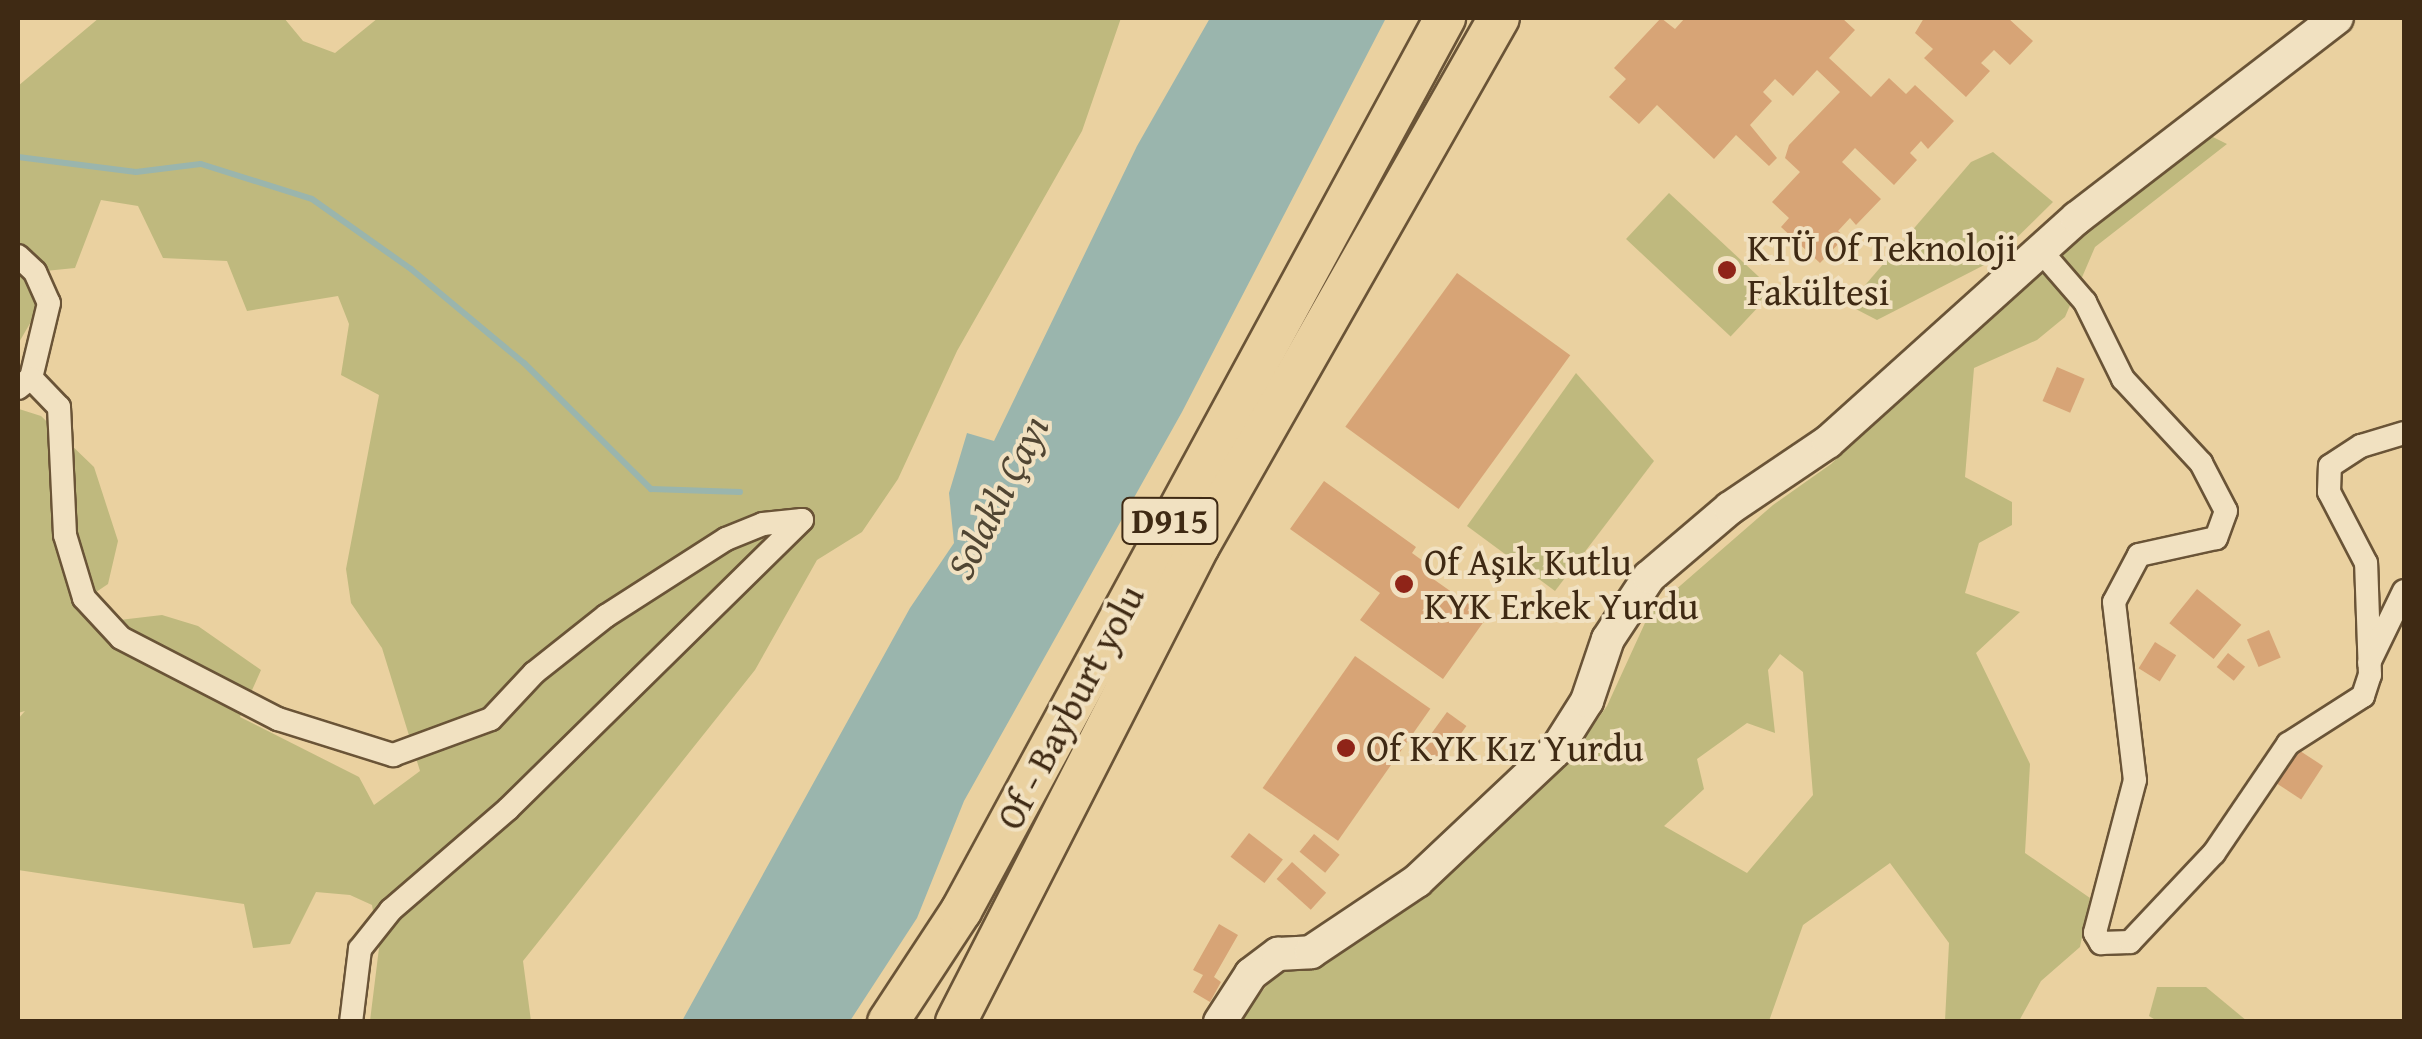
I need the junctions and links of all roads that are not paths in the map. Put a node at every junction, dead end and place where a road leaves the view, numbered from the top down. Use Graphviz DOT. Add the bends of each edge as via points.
graph roads {
  1 [pos="1445,18"];
  2 [pos="1499,18"];
  3 [pos="2337,18"];
  4 [pos="2040,250"];
  5 [pos="18,256"];
  6 [pos="24,383"];
  7 [pos="2404,433"];
  8 [pos="2404,591"];
  9 [pos="2369,662"];
  10 [pos="351,1022"];
  11 [pos="888,1022"];
  12 [pos="956,1022"];
  13 [pos="1220,1022"];
  1 -- 11 [label="highway, Of - Bayburt yolu / D915" via="961,911"];
  2 -- 12 [label="highway, Of - Bayburt yolu / D915" via="1199,546"];
  3 -- 4 [label="street"];
  4 -- 9 [label="street" via="2085,302 2122,379 2201,463 2226,511 2216,538 2139,555 2114,602 2135,780 2095,933 2101,943 2130,942 2214,853 2288,744 2362,696"];
  4 -- 13 [label="street" via="1828,442 1730,508 1648,577 1608,639 1587,701 1556,750 1417,881 1312,952 1278,954 1251,974"];
  5 -- 6 [label="street" via="35,272 49,303"];
  6 -- 10 [label="street" via="59,407 65,535 84,598 121,638 278,720 393,755 491,719 534,673 606,616 726,540 763,524 802,520 508,810 391,910 360,949"];
  7 -- 9 [label="street" via="2361,446 2330,466 2329,492 2366,563"];
  8 -- 9 [label="street"];
}
